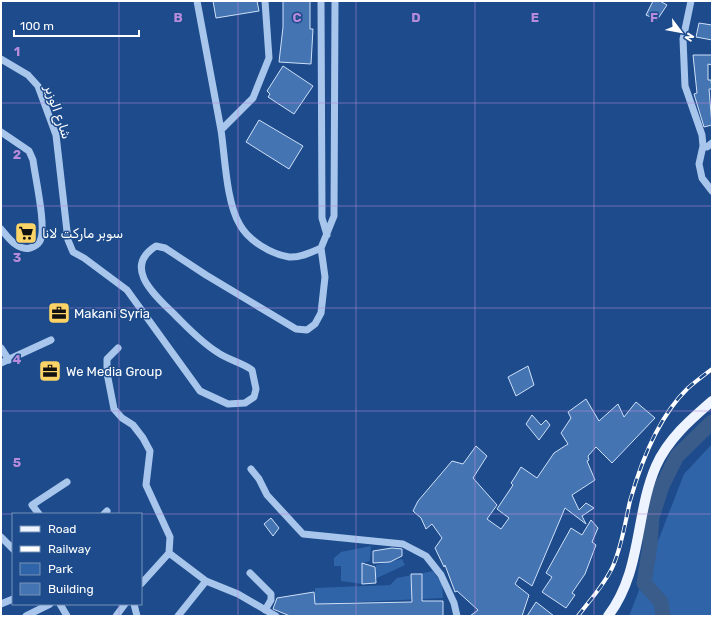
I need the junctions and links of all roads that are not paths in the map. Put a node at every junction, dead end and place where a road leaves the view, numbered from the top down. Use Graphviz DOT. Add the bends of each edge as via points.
graph roads {
  1 [pos="197,1"];
  2 [pos="265,1"];
  3 [pos="321,1"];
  4 [pos="335,1"];
  5 [pos="691,1"];
  6 [pos="1,59"];
  7 [pos="221,130"];
  8 [pos="1,132"];
  9 [pos="712,143"];
  10 [pos="703,146"];
  11 [pos="712,191"];
  12 [pos="1,229"];
  13 [pos="327,235"];
  14 [pos="321,248"];
  15 [pos="51,340"];
  16 [pos="1,348"];
  17 [pos="118,348"];
  18 [pos="8,360"];
  19 [pos="1,363"];
  20 [pos="712,401"];
  21 [pos="251,469"];
  22 [pos="66,482"];
  23 [pos="38,513"];
  24 [pos="1,537"];
  25 [pos="12,548"];
  26 [pos="169,552"];
  27 [pos="250,573"];
  28 [pos="206,581"];
  29 [pos="142,583"];
  30 [pos="12,599"];
  31 [pos="1,604"];
  32 [pos="48,605"];
  33 [pos="61,605"];
  34 [pos="124,605"];
  35 [pos="134,605"];
  36 [pos="265,610"];
  37 [pos="26,616"];
  38 [pos="67,616"];
  39 [pos="116,616"];
  40 [pos="137,616"];
  41 [pos="178,616"];
  42 [pos="276,616"];
  43 [pos="457,616"];
  44 [pos="608,616"];
  1 -- 7 [label="street"];
  2 -- 7 [label="street" via="269,58 253,98"];
  3 -- 13 [label="street" via="322,218"];
  4 -- 13 [label="street" via="334,216"];
  5 -- 10 [label="street" via="683,39 683,65 685,86 702,135"];
  6 -- 14 [label="street, شارع الوزير" via="28,75 38,86 56,135 68,240 73,252 127,290 200,391 228,404 245,403 254,397 256,389 252,370 204,344 152,292 142,272 142,261 149,250 156,246 165,248 296,329 307,330 315,324 321,313 325,277"];
  7 -- 14 [label="street" via="231,201 240,224 253,240 276,253 290,257 308,254"];
  8 -- 12 [label="street" via="29,151 33,160 43,230 39,242 26,248 12,242"];
  9 -- 10 [label="street" via="707,147"];
  10 -- 11 [label="street" via="699,164 702,178"];
  13 -- 14 [label="street"];
  15 -- 18 [label="street"];
  16 -- 18 [label="street"];
  17 -- 26 [label="street" via="107,359 106,373 113,405 122,418 133,425 150,451 146,484 170,537"];
  18 -- 19 [label="street"];
  20 -- 44 [label="main road" via="682,428 657,465 651,479 630,574 619,600"];
  21 -- 43 [label="street" via="267,495 303,534 403,544 426,556 441,575"];
  22 -- 23 [label="street" via="32,505"];
  24 -- 25 [label="street"];
  26 -- 28 [label="street"];
  26 -- 29 [label="street"];
  27 -- 36 [label="street" via="271,594 272,598"];
  28 -- 36 [label="street" via="238,594"];
  28 -- 41 [label="street"];
  30 -- 31 [label="street"];
  32 -- 37 [label="street"];
  33 -- 38 [label="street"];
  34 -- 39 [label="street"];
  35 -- 40 [label="street"];
  36 -- 42 [label="street"];
}
